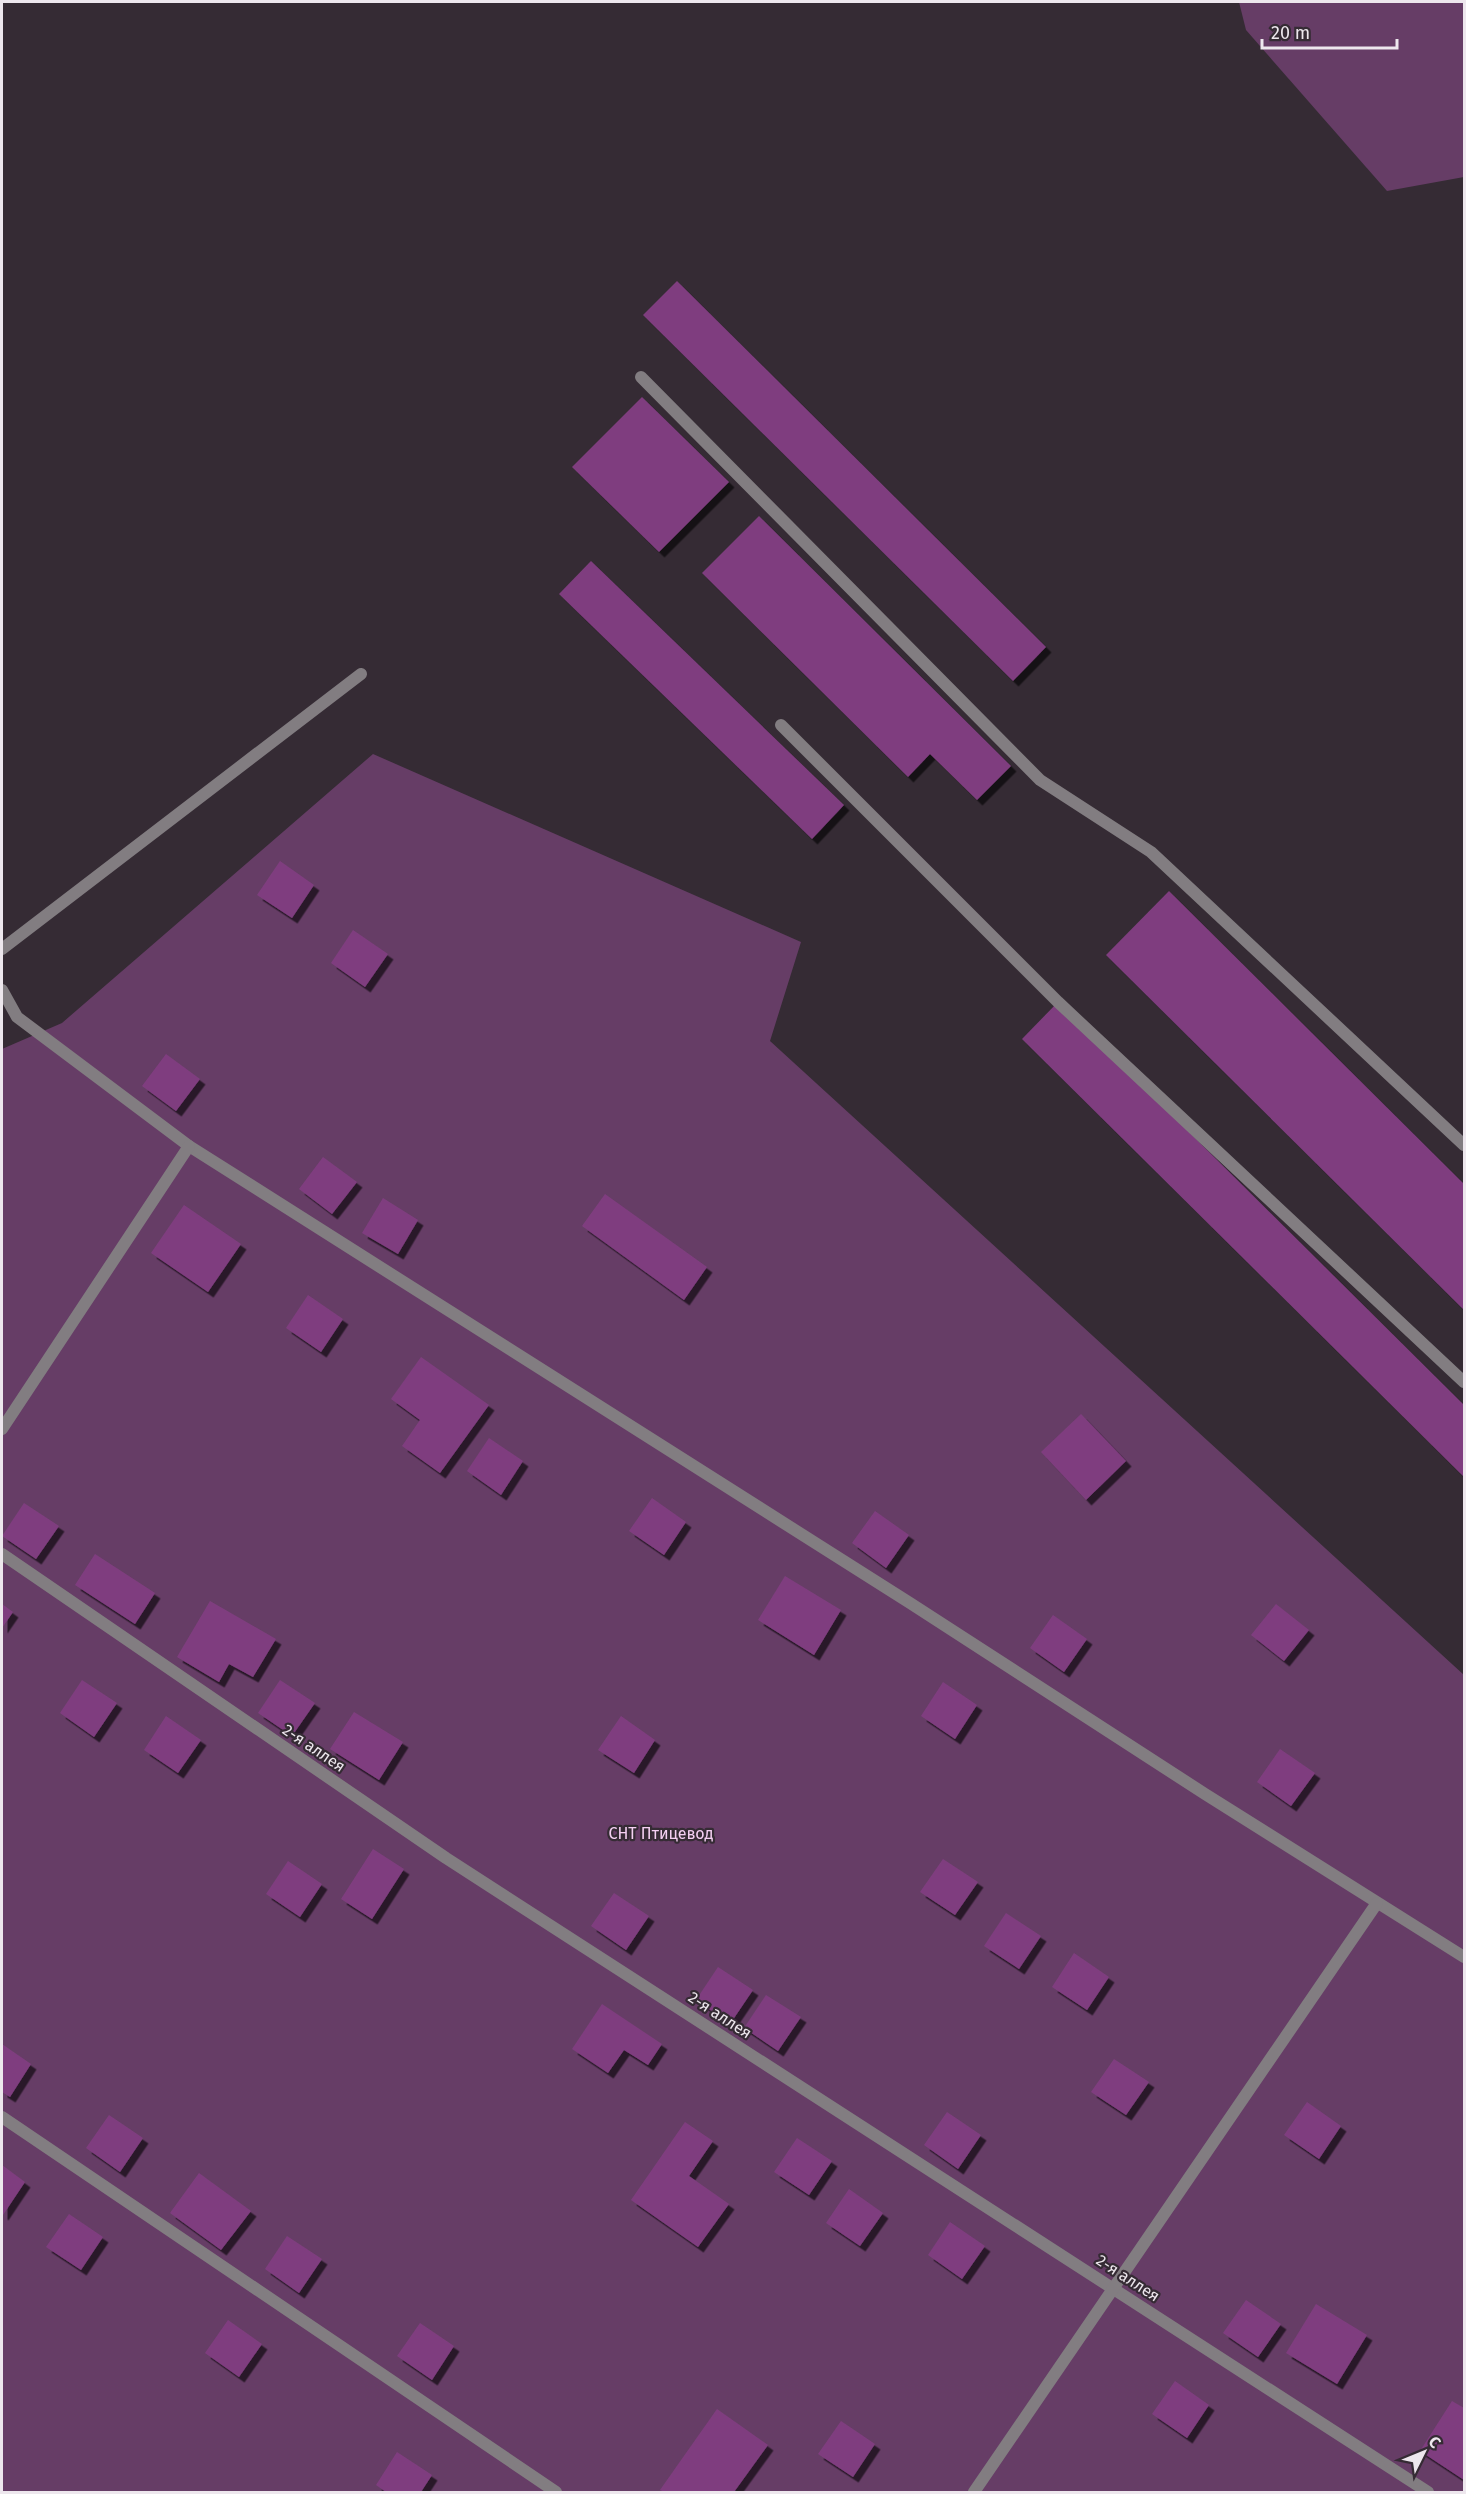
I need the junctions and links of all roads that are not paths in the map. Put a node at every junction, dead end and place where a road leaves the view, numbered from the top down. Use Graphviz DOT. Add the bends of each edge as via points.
graph roads {
  1 [pos="641,377"];
  2 [pos="361,674"];
  3 [pos="781,725"];
  4 [pos="2,949"];
  5 [pos="2,990"];
  6 [pos="1464,1144"];
  7 [pos="189,1146"];
  8 [pos="1464,1382"];
  9 [pos="2,1429"];
  10 [pos="2,1554"];
  11 [pos="1377,1903"];
  12 [pos="1464,1958"];
  13 [pos="2,2117"];
  14 [pos="1113,2288"];
  15 [pos="556,2493"];
  16 [pos="974,2493"];
  17 [pos="1428,2493"];
  1 -- 6 [label="lane" via="1040,780 1151,852"];
  2 -- 4 [label="lane"];
  3 -- 8 [label="lane" via="1058,1002"];
  5 -- 7 [label="lane" via="17,1017"];
  7 -- 9 [label="lane"];
  7 -- 11 [label="lane"];
  10 -- 14 [label="lane, 2-я аллея" via="446,1858"];
  11 -- 12 [label="lane"];
  11 -- 14 [label="lane"];
  13 -- 15 [label="lane"];
  14 -- 16 [label="lane"];
  14 -- 17 [label="lane, 2-я аллея"];
}
